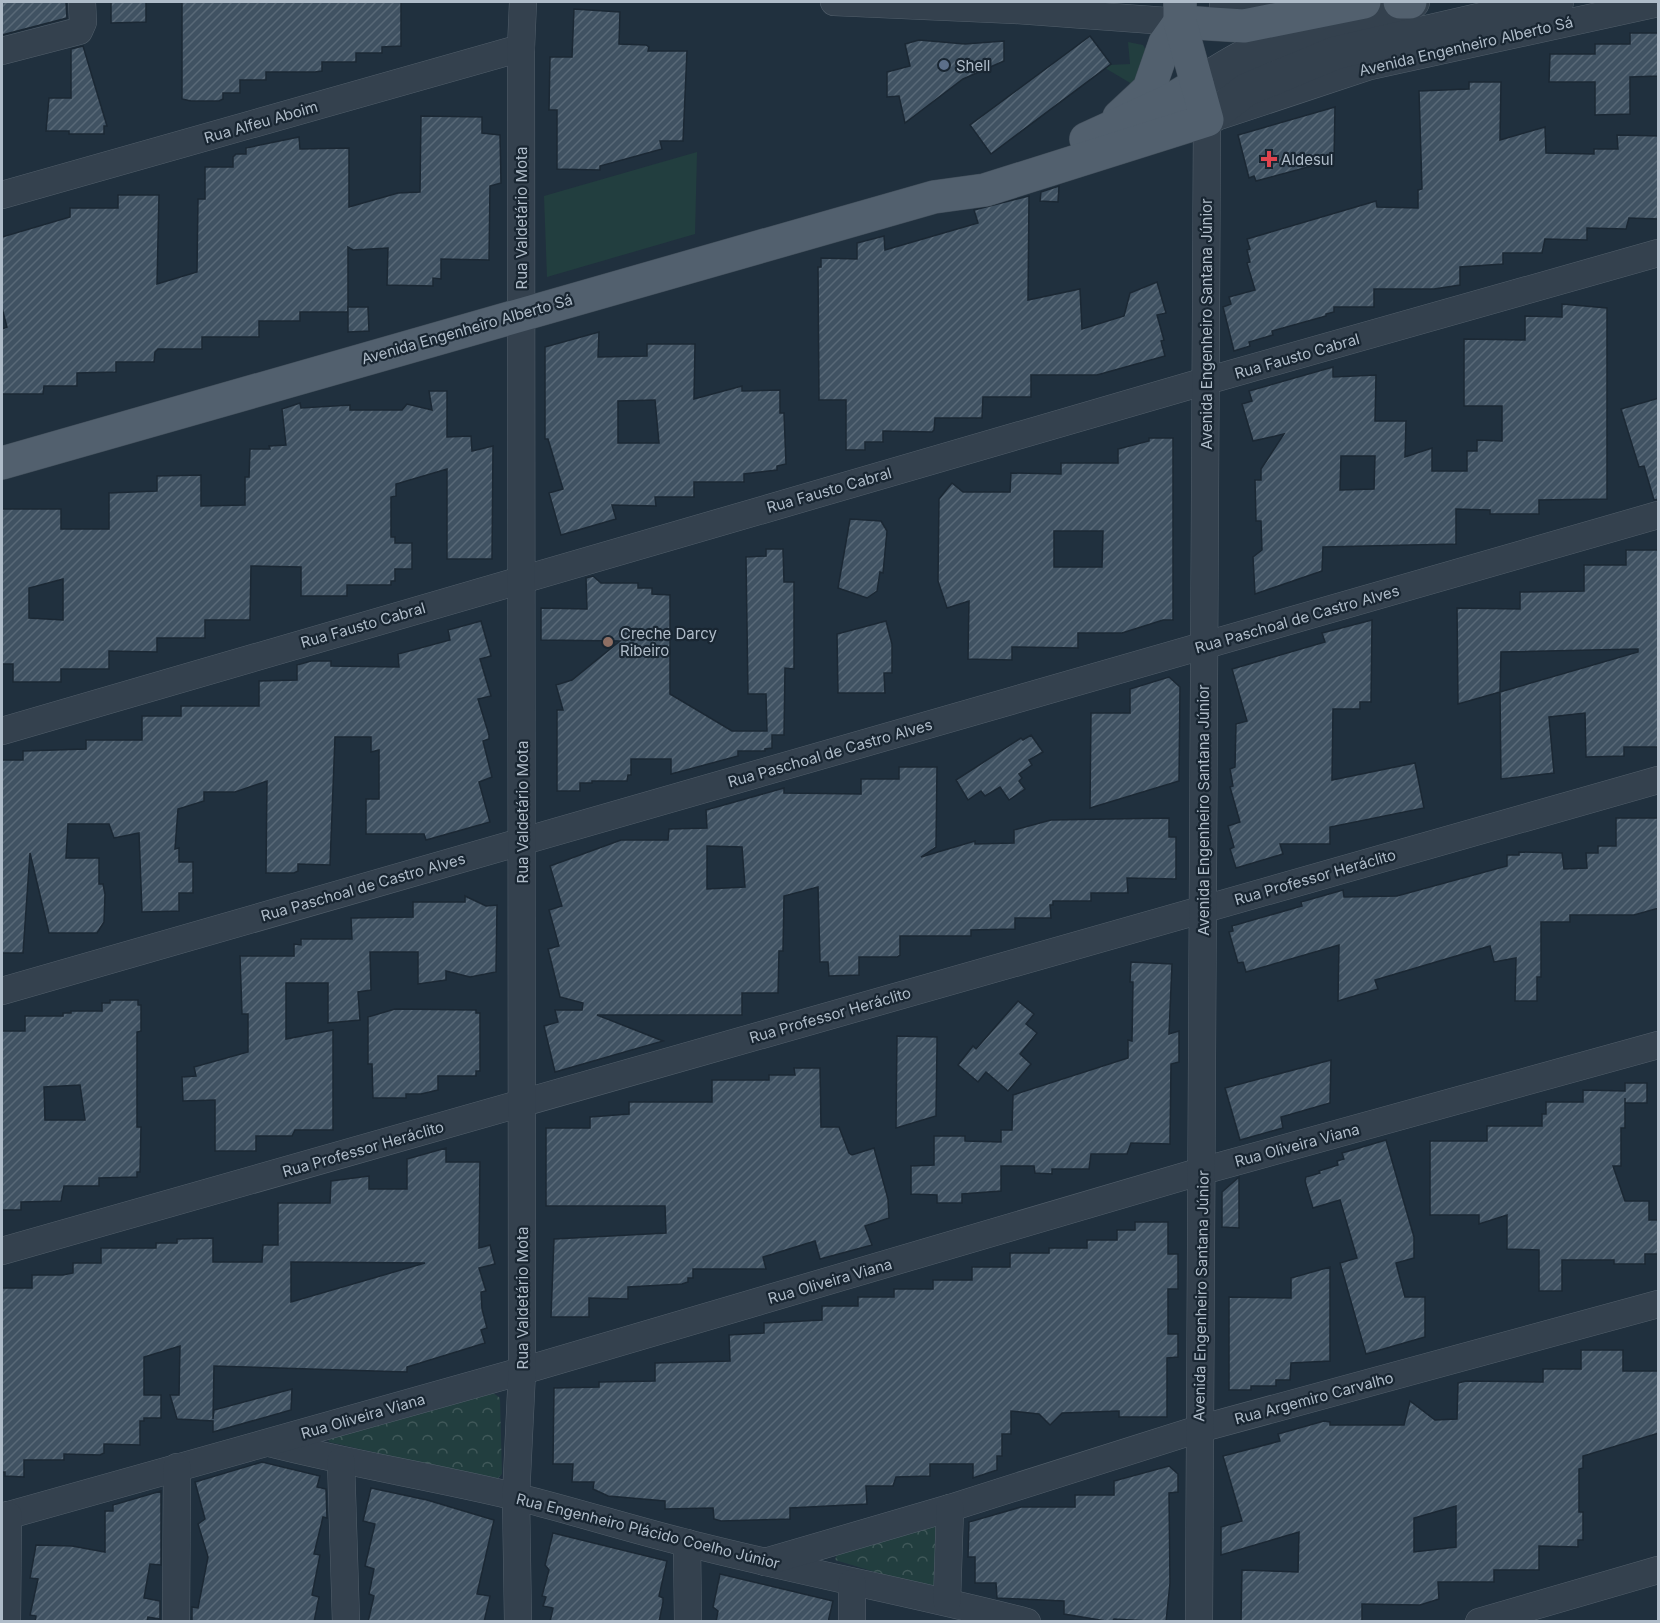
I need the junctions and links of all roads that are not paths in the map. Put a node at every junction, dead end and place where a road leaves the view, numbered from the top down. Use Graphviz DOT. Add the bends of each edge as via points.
graph roads {
  1 [pos="82,2"];
  2 [pos="523,2"];
  3 [pos="834,2"];
  4 [pos="867,2"];
  5 [pos="1308,2"];
  6 [pos="1364,2"];
  7 [pos="1400,2"];
  8 [pos="1412,2"];
  9 [pos="1557,2"];
  10 [pos="1659,3"];
  11 [pos="1015,6"];
  12 [pos="1223,10"];
  13 [pos="1180,12"];
  14 [pos="521,48"];
  15 [pos="2,51"];
  16 [pos="1197,84"];
  17 [pos="1207,120"];
  18 [pos="1087,139"];
  19 [pos="2,195"];
  20 [pos="934,197"];
  21 [pos="1659,253"];
  22 [pos="521,313"];
  23 [pos="1206,381"];
  24 [pos="2,463"];
  25 [pos="1659,515"];
  26 [pos="521,579"];
  27 [pos="1203,646"];
  28 [pos="2,731"];
  29 [pos="1659,780"];
  30 [pos="521,842"];
  31 [pos="1202,909"];
  32 [pos="2,991"];
  33 [pos="1659,1045"];
  34 [pos="522,1104"];
  35 [pos="1202,1171"];
  36 [pos="2,1251"];
  37 [pos="1659,1304"];
  38 [pos="522,1371"];
  39 [pos="1199,1429"];
  40 [pos="268,1442"];
  41 [pos="341,1461"];
  42 [pos="177,1467"];
  43 [pos="516,1497"];
  44 [pos="950,1508"];
  45 [pos="4,1516"];
  46 [pos="687,1543"];
  47 [pos="765,1562"];
  48 [pos="1659,1570"];
  49 [pos="852,1583"];
  50 [pos="947,1601"];
  51 [pos="1026,1621"];
  52 [pos="7,1622"];
  53 [pos="176,1622"];
  54 [pos="346,1622"];
  55 [pos="518,1622"];
  56 [pos="688,1622"];
  57 [pos="852,1622"];
  58 [pos="1199,1622"];
  59 [pos="1479,1622"];
  1 -- 15 [label="street" via="83,22 79,31"];
  2 -- 14 [label="street, Rua Valdetário Mota"];
  3 -- 4 [label="street"];
  4 -- 11 [label="street"];
  5 -- 12 [label="street" via="1263,11"];
  6 -- 12 [label="main road" via="1244,26"];
  7 -- 8 [label="main road"];
  8 -- 16 [label="street, Avenida Engenheiro Alberto Sá" via="1325,26 1253,52"];
  9 -- 17 [label="street, Avenida Engenheiro Alberto Sá" via="1335,53 1246,90"];
  10 -- 17 [label="street, Avenida Engenheiro Alberto Sá" via="1370,66"];
  11 -- 13 [label="street"];
  12 -- 13 [label="main road"];
  13 -- 16 [label="main road, Avenida Engenheiro Santana Júnior"];
  13 -- 18 [label="main road" via="1149,89 1127,112"];
  14 -- 19 [label="street, Rua Alfeu Aboim"];
  14 -- 22 [label="street, Rua Valdetário Mota"];
  16 -- 17 [label="main road, Avenida Engenheiro Santana Júnior"];
  16 -- 18 [label="main road, Avenida Engenheiro Alberto Sá"];
  17 -- 20 [label="main road, Avenida Engenheiro Alberto Sá" via="986,190"];
  17 -- 23 [label="street, Avenida Engenheiro Santana Júnior"];
  18 -- 20 [label="main road, Avenida Engenheiro Alberto Sá" via="982,172"];
  20 -- 22 [label="main road, Avenida Engenheiro Alberto Sá"];
  21 -- 23 [label="street, Rua Fausto Cabral"];
  22 -- 24 [label="main road, Avenida Engenheiro Alberto Sá"];
  22 -- 26 [label="street, Rua Valdetário Mota"];
  23 -- 26 [label="street, Rua Fausto Cabral"];
  23 -- 27 [label="street, Avenida Engenheiro Santana Júnior"];
  25 -- 27 [label="street, Rua Paschoal de Castro Alves"];
  26 -- 28 [label="street, Rua Fausto Cabral"];
  26 -- 30 [label="street, Rua Valdetário Mota"];
  27 -- 30 [label="street, Rua Paschoal de Castro Alves"];
  27 -- 31 [label="street, Avenida Engenheiro Santana Júnior"];
  29 -- 31 [label="street, Rua Professor Heráclito"];
  30 -- 32 [label="street, Rua Paschoal de Castro Alves"];
  30 -- 34 [label="street, Rua Valdetário Mota"];
  31 -- 34 [label="street, Rua Professor Heráclito"];
  31 -- 35 [label="street, Avenida Engenheiro Santana Júnior"];
  33 -- 35 [label="street, Rua Oliveira Viana"];
  34 -- 36 [label="street, Rua Professor Heráclito"];
  34 -- 38 [label="street, Rua Valdetário Mota"];
  35 -- 38 [label="street, Rua Oliveira Viana"];
  35 -- 39 [label="street, Avenida Engenheiro Santana Júnior"];
  37 -- 39 [label="street, Rua Argemiro Carvalho"];
  38 -- 40 [label="street, Rua Oliveira Viana"];
  38 -- 43 [label="street, Rua Valdetário Mota"];
  39 -- 44 [label="street, Rua Argemiro Carvalho"];
  39 -- 58 [label="street, Avenida Engenheiro Santana Júnior"];
  40 -- 41 [label="street, Rua Engenheiro Plácido Coelho Júnior"];
  40 -- 42 [label="street, Rua Oliveira Viana"];
  41 -- 43 [label="street, Rua Engenheiro Plácido Coelho Júnior"];
  41 -- 54 [label="street"];
  42 -- 45 [label="street, Rua Oliveira Viana"];
  42 -- 53 [label="street"];
  43 -- 46 [label="street, Rua Engenheiro Plácido Coelho Júnior"];
  43 -- 55 [label="street, Rua Valdetário Mota"];
  44 -- 47 [label="street, Rua Argemiro Carvalho"];
  44 -- 50 [label="street"];
  45 -- 52 [label="street"];
  46 -- 47 [label="street, Rua Engenheiro Plácido Coelho Júnior"];
  46 -- 56 [label="street"];
  47 -- 49 [label="street, Rua Engenheiro Plácido Coelho Júnior"];
  48 -- 59 [label="street"];
  49 -- 50 [label="street, Rua Engenheiro Plácido Coelho Júnior"];
  49 -- 57 [label="street"];
  50 -- 51 [label="street, Rua Engenheiro Plácido Coelho Júnior"];
}
